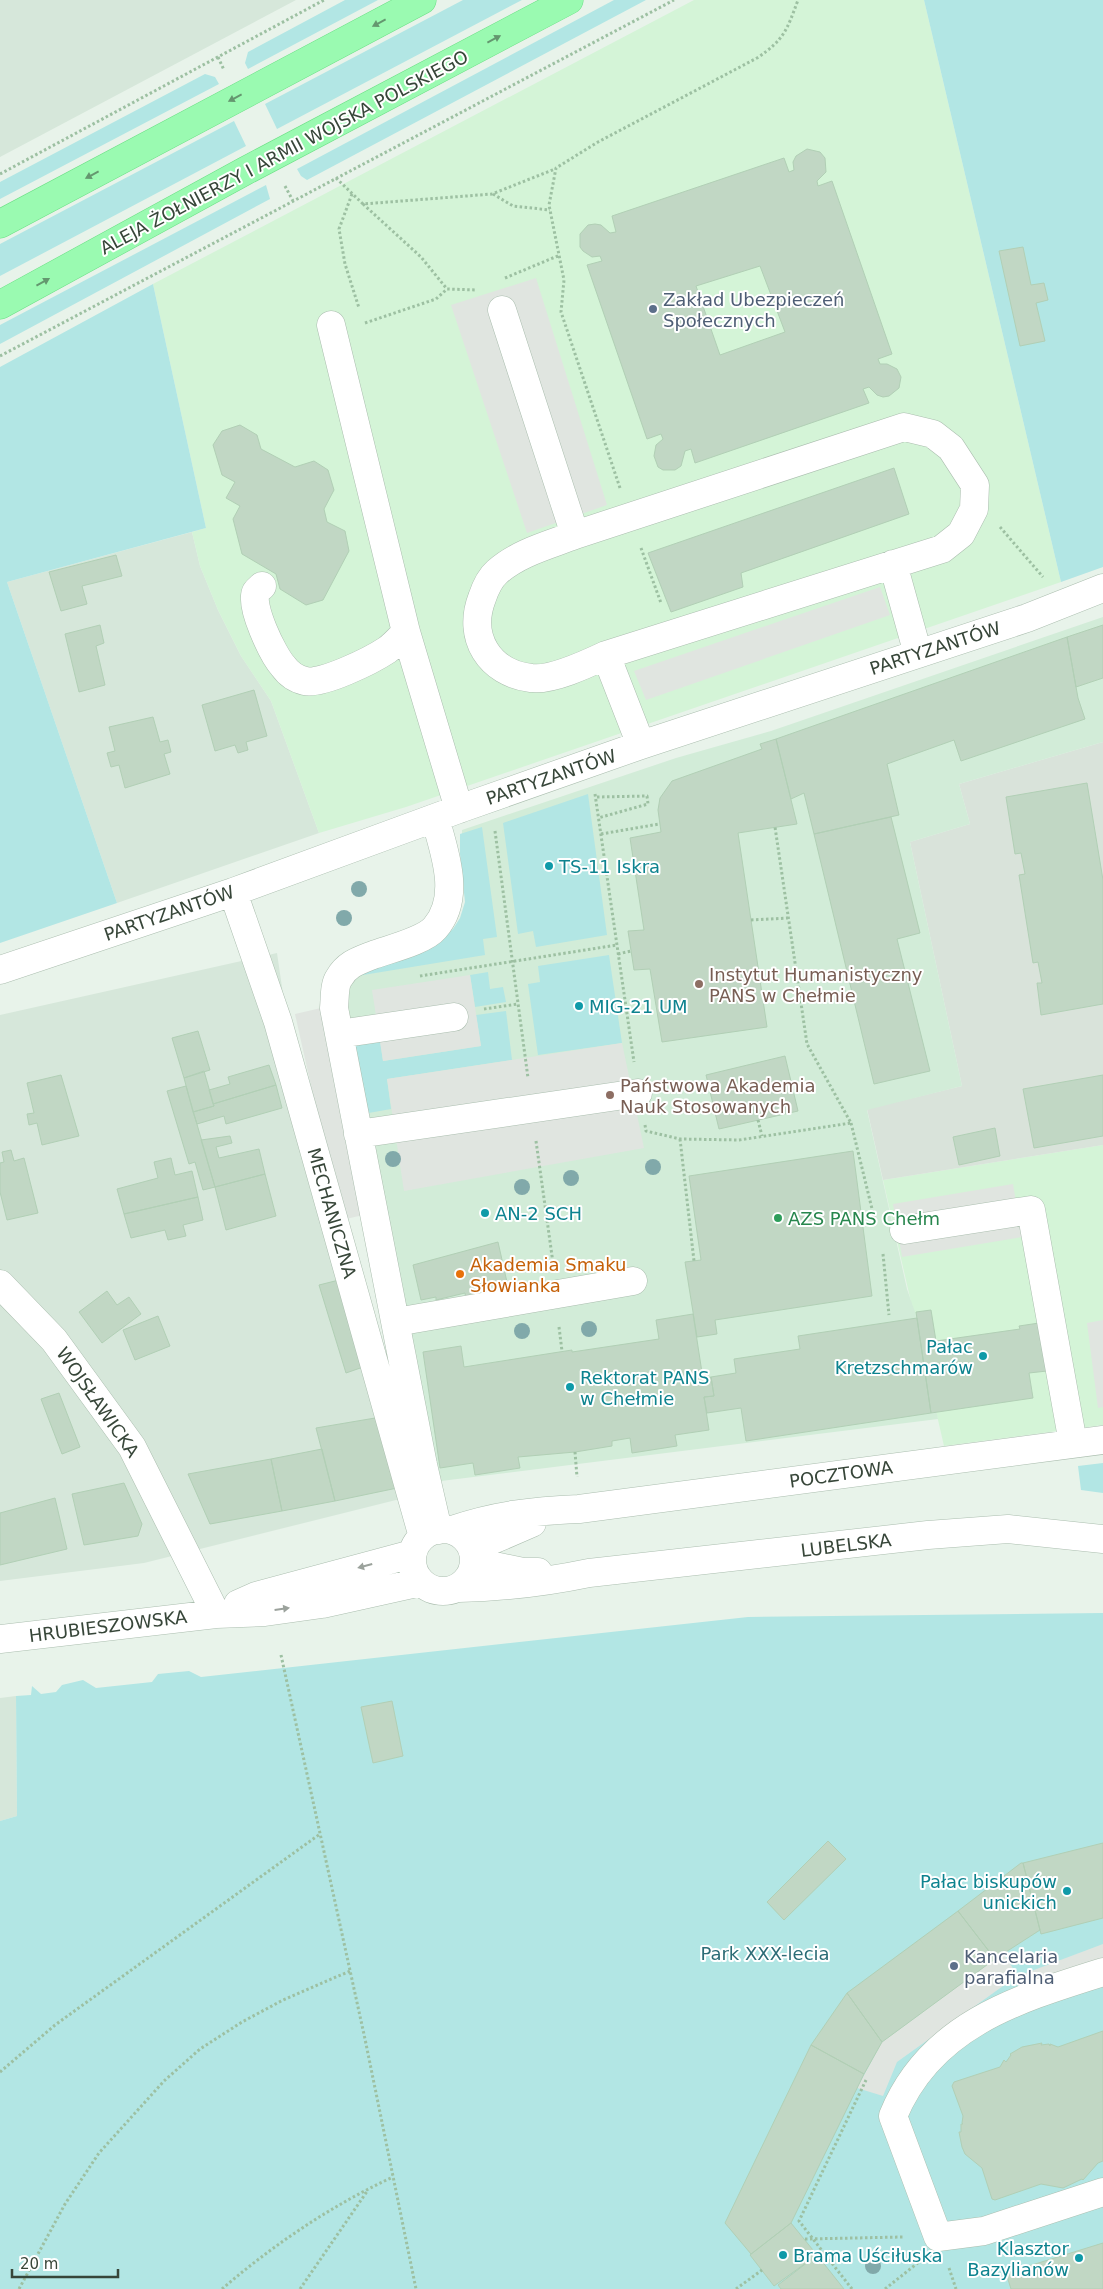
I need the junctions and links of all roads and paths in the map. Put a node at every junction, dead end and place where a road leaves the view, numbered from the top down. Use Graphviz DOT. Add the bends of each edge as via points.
graph roads {
  1 [pos="324,0"];
  2 [pos="422,0"];
  3 [pos="569,0"];
  4 [pos="674,0"];
  5 [pos="798,0"];
  6 [pos="556,168"];
  7 [pos="0,174"];
  8 [pos="336,178"];
  9 [pos="352,194"];
  10 [pos="492,194"];
  11 [pos="363,204"];
  12 [pos="550,210"];
  13 [pos="0,224"];
  14 [pos="560,255"];
  15 [pos="500,280"];
  16 [pos="482,287"];
  17 [pos="447,289"];
  18 [pos="0,305"];
  19 [pos="502,310"];
  20 [pos="330,325"];
  21 [pos="0,356"];
  22 [pos="975,499"];
  23 [pos="630,517"];
  24 [pos="576,535"];
  25 [pos="893,564"];
  26 [pos="1049,583"];
  27 [pos="262,586"];
  28 [pos="1103,588"];
  29 [pos="664,609"];
  30 [pos="406,632"];
  31 [pos="918,654"];
  32 [pos="606,655"];
  33 [pos="641,745"];
  34 [pos="447,813"];
  35 [pos="598,818"];
  36 [pos="493,823"];
  37 [pos="659,824"];
  38 [pos="775,827"];
  39 [pos="601,834"];
  40 [pos="233,892"];
  41 [pos="788,918"];
  42 [pos="751,920"];
  43 [pos="617,945"];
  44 [pos="631,951"];
  45 [pos="618,954"];
  46 [pos="512,961"];
  47 [pos="0,970"];
  48 [pos="415,976"];
  49 [pos="518,1004"];
  50 [pos="465,1014"];
  51 [pos="339,1034"];
  52 [pos="638,1094"];
  53 [pos="532,1109"];
  54 [pos="758,1120"];
  55 [pos="358,1134"];
  56 [pos="762,1136"];
  57 [pos="680,1139"];
  58 [pos="541,1174"];
  59 [pos="904,1230"];
  60 [pos="694,1261"];
  61 [pos="633,1281"];
  62 [pos="0,1284"];
  63 [pos="396,1322"];
  64 [pos="1103,1440"];
  65 [pos="1072,1443"];
  66 [pos="575,1452"];
  67 [pos="578,1497"];
  68 [pos="431,1537"];
  69 [pos="1103,1539"];
  70 [pos="475,1557"];
  71 [pos="589,1573"];
  72 [pos="420,1582"];
  73 [pos="459,1588"];
  74 [pos="216,1614"];
  75 [pos="0,1639"];
  76 [pos="281,1655"];
  77 [pos="320,1834"];
  78 [pos="350,1972"];
  79 [pos="1103,1972"];
  80 [pos="0,2072"];
  81 [pos="866,2080"];
  82 [pos="394,2177"];
  83 [pos="370,2188"];
  84 [pos="1103,2192"];
  85 [pos="938,2236"];
  86 [pos="805,2239"];
  87 [pos="811,2239"];
  88 [pos="920,2261"];
  89 [pos="762,2270"];
  90 [pos="20,2289"];
  91 [pos="222,2289"];
  92 [pos="300,2289"];
  93 [pos="416,2289"];
  94 [pos="736,2289"];
  95 [pos="852,2289"];
  96 [pos="886,2289"];
  1 -- 7 [label="path"];
  2 -- 13 [label="main road, one-way"];
  18 -- 3 [label="main road, ALEJA ŻOŁNIERZY I ARMII WOJSKA POLSKIEGO, one-way"];
  4 -- 8 [label="path"];
  5 -- 6 [label="path" via="786,32 773,47"];
  6 -- 10 [label="path"];
  6 -- 12 [label="path"];
  8 -- 9 [label="path"];
  8 -- 21 [label="path"];
  9 -- 11 [label="path"];
  9 -- 17 [label="path" via="339,229 344,264 365,324 436,299"];
  10 -- 11 [label="path"];
  10 -- 12 [label="path" via="513,206"];
  11 -- 17 [label="path" via="421,257"];
  12 -- 14 [label="path"];
  14 -- 15 [label="path"];
  14 -- 23 [label="path" via="564,280 561,312"];
  16 -- 17 [label="path" via="474,291"];
  19 -- 24 [label="street"];
  20 -- 30 [label="street"];
  22 -- 23 [label="street" via="975,485 951,448 933,434 904,427"];
  22 -- 25 [label="street" via="974,509 962,534 942,549"];
  22 -- 26 [label="path"];
  23 -- 24 [label="street"];
  23 -- 29 [label="path"];
  24 -- 32 [label="street" via="533,551 496,573 479,604 477,636 497,664 512,674 532,679 572,671"];
  25 -- 31 [label="street"];
  25 -- 32 [label="street"];
  27 -- 30 [label="street" via="256,592 255,601 273,652 293,676 306,682 318,681 368,660 386,650"];
  28 -- 31 [label="street, PARTYZANTÓW" via="1027,618"];
  30 -- 34 [label="street"];
  31 -- 33 [label="street, PARTYZANTÓW"];
  32 -- 33 [label="street"];
  33 -- 34 [label="street, PARTYZANTÓW"];
  34 -- 40 [label="street, PARTYZANTÓW"];
  34 -- 51 [label="street" via="450,888 446,908 435,928 410,943 349,965 337,980 334,1008"];
  35 -- 35 [label="path" via="596,797 647,796 648,804"];
  35 -- 39 [label="path"];
  36 -- 46 [label="path"];
  37 -- 39 [label="path"];
  38 -- 41 [label="path"];
  39 -- 43 [label="path"];
  40 -- 47 [label="street, PARTYZANTÓW"];
  40 -- 68 [label="street, MECHANICZNA" via="278,1022"];
  41 -- 42 [label="path"];
  41 -- 56 [label="path" via="807,1044 851,1123"];
  43 -- 45 [label="path"];
  43 -- 46 [label="path"];
  44 -- 45 [label="path"];
  45 -- 52 [label="path"];
  46 -- 48 [label="path"];
  46 -- 49 [label="path"];
  49 -- 50 [label="path"];
  49 -- 53 [label="path"];
  50 -- 51 [label="street"];
  51 -- 55 [label="street"];
  52 -- 53 [label="street"];
  52 -- 57 [label="path" via="646,1131"];
  53 -- 55 [label="street"];
  53 -- 58 [label="path"];
  54 -- 56 [label="path"];
  55 -- 63 [label="street"];
  56 -- 57 [label="path" via="739,1140"];
  57 -- 60 [label="path"];
  59 -- 65 [label="street" via="1031,1210"];
  61 -- 63 [label="street"];
  62 -- 74 [label="street, WOJSŁAWICKA" via="54,1340 132,1447"];
  63 -- 68 [label="street" via="423,1466"];
  64 -- 65 [label="street, POCZTOWA"];
  65 -- 67 [label="street, POCZTOWA"];
  66 -- 67 [label="path"];
  67 -- 68 [label="street" via="476,1522"];
  67 -- 70 [label="street" via="488,1542"];
  68 -- 70 [label="street" via="462,1534 470,1542"];
  68 -- 72 [label="street" via="412,1564"];
  68 -- 74 [label="street, one-way" via="256,1596"];
  69 -- 71 [label="street, LUBELSKA" via="1008,1529"];
  70 -- 71 [label="street" via="523,1572"];
  70 -- 73 [label="street" via="467,1582"];
  71 -- 73 [label="street" via="504,1587"];
  72 -- 73 [label="street" via="439,1592"];
  74 -- 72 [label="street, one-way" via="265,1612 322,1604"];
  74 -- 75 [label="street, HRUBIESZOWSKA"];
  76 -- 77 [label="path"];
  77 -- 78 [label="path"];
  77 -- 80 [label="path" via="55,2025"];
  78 -- 82 [label="path"];
  78 -- 90 [label="path" via="283,2000 242,2022 200,2049 164,2081 99,2153 65,2204"];
  79 -- 85 [label="street" via="1049,1989 972,2022 937,2050 902,2092 893,2116"];
  81 -- 87 [label="path" via="799,2221"];
  82 -- 83 [label="path"];
  82 -- 93 [label="path"];
  83 -- 91 [label="path" via="282,2243"];
  83 -- 92 [label="path"];
  84 -- 85 [label="street" via="984,2231"];
  85 -- 87 [label="path"];
  86 -- 87 [label="path"];
  87 -- 95 [label="path"];
  88 -- 96 [label="path"];
  89 -- 94 [label="path"];
}
